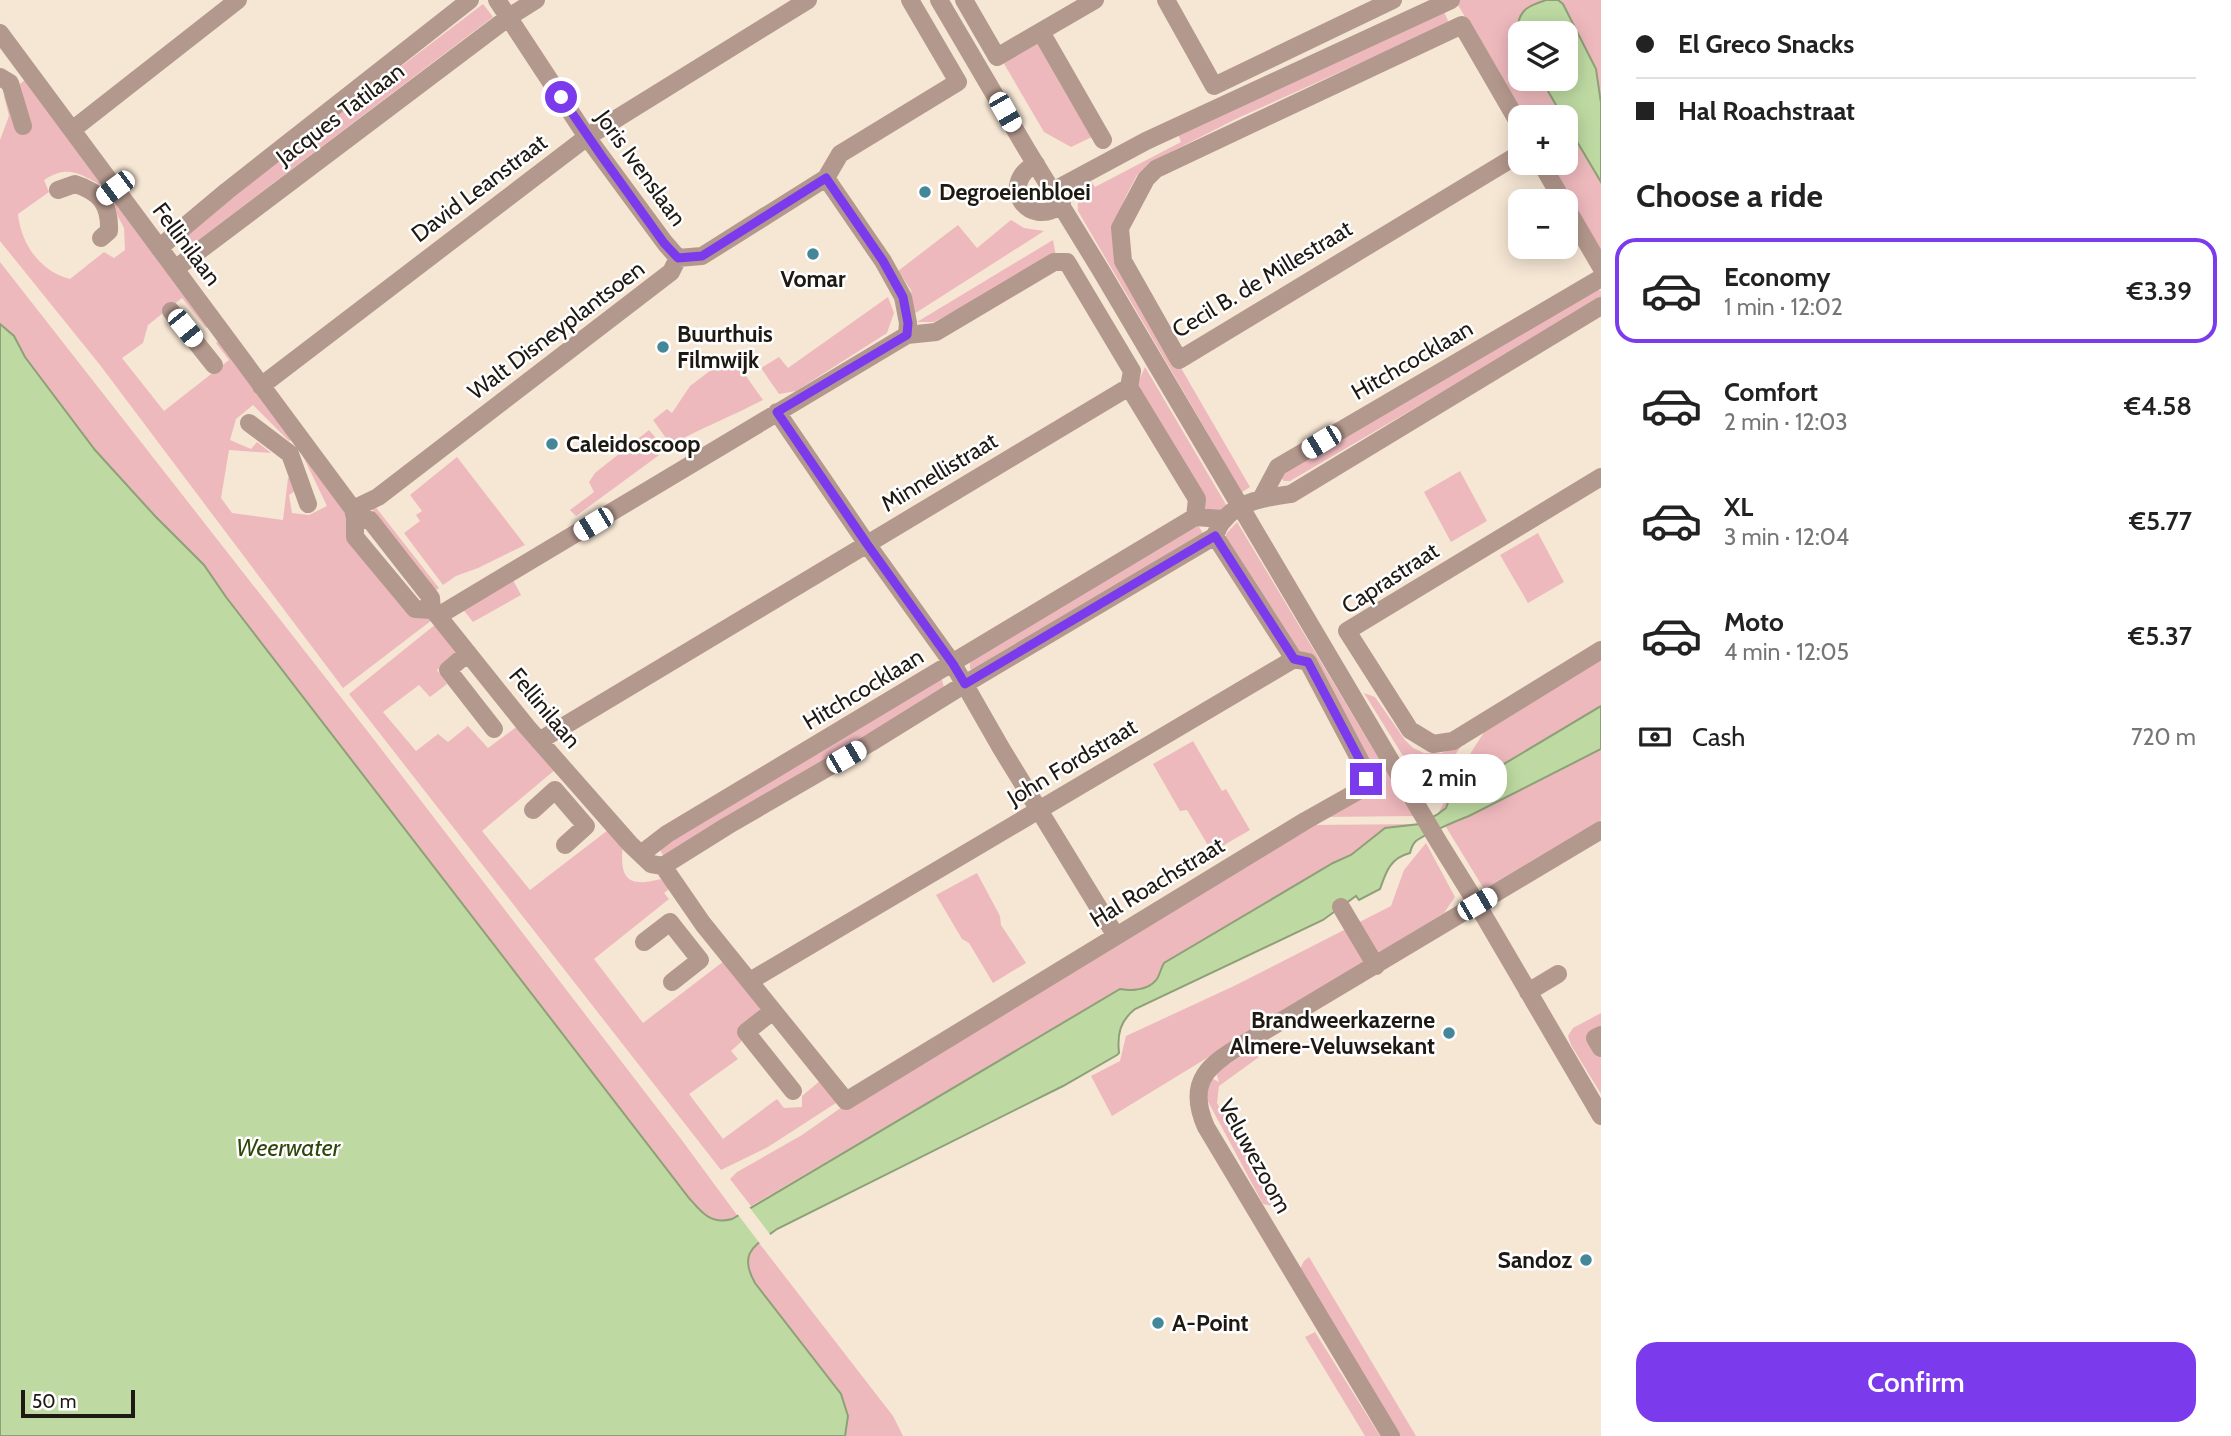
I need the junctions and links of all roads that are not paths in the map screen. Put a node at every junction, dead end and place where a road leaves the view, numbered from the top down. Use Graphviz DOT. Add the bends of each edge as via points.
graph roads {
  1 [pos="238,0"];
  2 [pos="470,0"];
  3 [pos="497,0"];
  4 [pos="536,0"];
  5 [pos="808,0"];
  6 [pos="910,0"];
  7 [pos="939,0"];
  8 [pos="964,0"];
  9 [pos="1095,0"];
  10 [pos="1166,0"];
  11 [pos="1393,0"];
  12 [pos="1451,0"];
  13 [pos="509,17"];
  14 [pos="1041,32"];
  15 [pos="0,33"];
  16 [pos="27,70"];
  17 [pos="5,80"];
  18 [pos="1508,105"];
  19 [pos="23,126"];
  20 [pos="72,130"];
  21 [pos="587,137"];
  22 [pos="1103,140"];
  23 [pos="1508,161"];
  24 [pos="1036,164"];
  25 [pos="826,178"];
  26 [pos="58,190"];
  27 [pos="108,194"];
  28 [pos="1058,198"];
  29 [pos="1578,228"];
  30 [pos="102,238"];
  31 [pos="159,248"];
  32 [pos="678,258"];
  33 [pos="1601,267"];
  34 [pos="175,269"];
  35 [pos="1601,278"];
  36 [pos="1601,306"];
  37 [pos="171,311"];
  38 [pos="219,328"];
  39 [pos="907,335"];
  40 [pos="198,345"];
  41 [pos="214,365"];
  42 [pos="261,386"];
  43 [pos="1129,387"];
  44 [pos="777,412"];
  45 [pos="249,423"];
  46 [pos="297,449"];
  47 [pos="1601,477"];
  48 [pos="1262,497"];
  49 [pos="308,504"];
  50 [pos="1241,507"];
  51 [pos="354,514"];
  52 [pos="1195,517"];
  53 [pos="1223,519"];
  54 [pos="1215,536"];
  55 [pos="867,544"];
  56 [pos="435,613"];
  57 [pos="1601,650"];
  58 [pos="468,653"];
  59 [pos="1294,659"];
  60 [pos="953,664"];
  61 [pos="965,684"];
  62 [pos="494,730"];
  63 [pos="538,741"];
  64 [pos="586,794"];
  65 [pos="571,809"];
  66 [pos="533,810"];
  67 [pos="1038,810"];
  68 [pos="1599,836"];
  69 [pos="565,845"];
  70 [pos="640,854"];
  71 [pos="663,866"];
  72 [pos="1477,904"];
  73 [pos="1341,907"];
  74 [pos="703,925"];
  75 [pos="1116,936"];
  76 [pos="684,939"];
  77 [pos="644,942"];
  78 [pos="1376,966"];
  79 [pos="1559,974"];
  80 [pos="750,981"];
  81 [pos="672,982"];
  82 [pos="1528,992"];
  83 [pos="773,1011"];
  84 [pos="1601,1035"];
  85 [pos="1601,1048"];
  86 [pos="793,1091"];
  87 [pos="846,1101"];
  88 [pos="1601,1116"];
  89 [pos="1391,1436"];
  1 -- 20 [label="street"];
  2 -- 31 [label="street, Jacques Tatilaan"];
  3 -- 13 [label="street, Joris Ivenslaan"];
  4 -- 13 [label="street, Jacques Tatilaan"];
  5 -- 21 [label="street, David Leanstraat"];
  6 -- 25 [label="street" via="958,82 840,154"];
  7 -- 24 [label="street"];
  8 -- 14 [label="street" via="997,57"];
  9 -- 14 [label="street"];
  10 -- 11 [label="street" via="1214,86"];
  12 -- 28 [label="street" via="1146,141"];
  13 -- 21 [label="street, Joris Ivenslaan"];
  13 -- 34 [label="street, Jacques Tatilaan"];
  14 -- 22 [label="street"];
  15 -- 16 [label="street, Fellinilaan"];
  16 -- 17 [label="street"];
  16 -- 20 [label="street, Fellinilaan"];
  17 -- 19 [label="street"];
  18 -- 23 [label="street, Cecil B. de Millestraat" via="1462,25 1156,169 1120,228 1123,261 1179,360"];
  20 -- 27 [label="street, Fellinilaan"];
  21 -- 32 [label="street, Joris Ivenslaan"];
  21 -- 42 [label="street, David Leanstraat"];
  24 -- 28 [label="street"];
  24 -- 28 [label="street" via="1021,175 1021,201 1046,213 1055,210"];
  25 -- 32 [label="street" via="702,256"];
  25 -- 39 [label="street" via="903,297"];
  26 -- 27 [label="street, Fellinilaan" via="75,184"];
  27 -- 30 [label="street, Fellinilaan" via="109,231"];
  27 -- 31 [label="street, Fellinilaan"];
  28 -- 50 [label="street"];
  29 -- 33 [label="street"];
  31 -- 34 [label="street, Fellinilaan"];
  32 -- 51 [label="street, Walt Disneyplantsoen" via="671,272"];
  34 -- 38 [label="street, Fellinilaan"];
  35 -- 48 [label="street, Hitchcocklaan" via="1278,467"];
  36 -- 48 [label="street" via="1291,494"];
  37 -- 40 [label="street"];
  38 -- 40 [label="street"];
  38 -- 42 [label="street, Fellinilaan"];
  39 -- 43 [label="street" via="936,332 1054,262 1067,262 1132,371"];
  39 -- 44 [label="street"];
  40 -- 41 [label="street"];
  42 -- 46 [label="street, Fellinilaan"];
  43 -- 52 [label="street" via="1197,499"];
  43 -- 55 [label="street, Minnellistraat"];
  44 -- 55 [label="street"];
  44 -- 56 [label="street"];
  45 -- 46 [label="street, Fellinilaan"];
  46 -- 49 [label="street, Fellinilaan"];
  46 -- 51 [label="street, Fellinilaan"];
  47 -- 57 [label="street, Caprastraat" via="1347,631 1410,730 1433,744 1453,741"];
  48 -- 50 [label="street"];
  50 -- 53 [label="street"];
  50 -- 72 [label="street"];
  51 -- 56 [label="street, Fellinilaan" via="370,520 431,598"];
  52 -- 53 [label="street"];
  52 -- 60 [label="street, Hitchcocklaan"];
  53 -- 54 [label="street"];
  54 -- 59 [label="street"];
  54 -- 61 [label="street"];
  55 -- 60 [label="street"];
  55 -- 63 [label="street, Minnellistraat"];
  56 -- 58 [label="street, Fellinilaan"];
  58 -- 62 [label="street" via="447,670"];
  58 -- 63 [label="street, Fellinilaan"];
  59 -- 67 [label="street, John Fordstraat"];
  59 -- 75 [label="street, Hal Roachstraat" via="1308,662 1363,766 1366,779 1360,790"];
  60 -- 61 [label="street"];
  60 -- 70 [label="street, Hitchcocklaan"];
  61 -- 67 [label="street"];
  61 -- 71 [label="street"];
  63 -- 64 [label="street, Fellinilaan"];
  64 -- 65 [label="street"];
  64 -- 70 [label="street, Fellinilaan"];
  65 -- 66 [label="street" via="555,790"];
  65 -- 69 [label="street" via="586,826"];
  67 -- 75 [label="street"];
  67 -- 80 [label="street, John Fordstraat"];
  68 -- 72 [label="street, Veluwezoom"];
  70 -- 71 [label="street, Fellinilaan" via="651,864"];
  71 -- 74 [label="street, Fellinilaan"];
  72 -- 78 [label="street, Veluwezoom"];
  72 -- 82 [label="street"];
  73 -- 78 [label="street"];
  74 -- 76 [label="street"];
  74 -- 80 [label="street, Fellinilaan"];
  75 -- 87 [label="street, Hal Roachstraat"];
  76 -- 77 [label="street" via="670,922"];
  76 -- 81 [label="street" via="700,960"];
  78 -- 89 [label="street, Veluwezoom" via="1212,1065 1203,1075 1197,1098 1206,1127"];
  79 -- 82 [label="street"];
  80 -- 83 [label="street, Fellinilaan"];
  82 -- 88 [label="street"];
  83 -- 86 [label="street" via="746,1032"];
  83 -- 87 [label="street, Fellinilaan"];
  84 -- 85 [label="street" via="1595,1038"];
}
